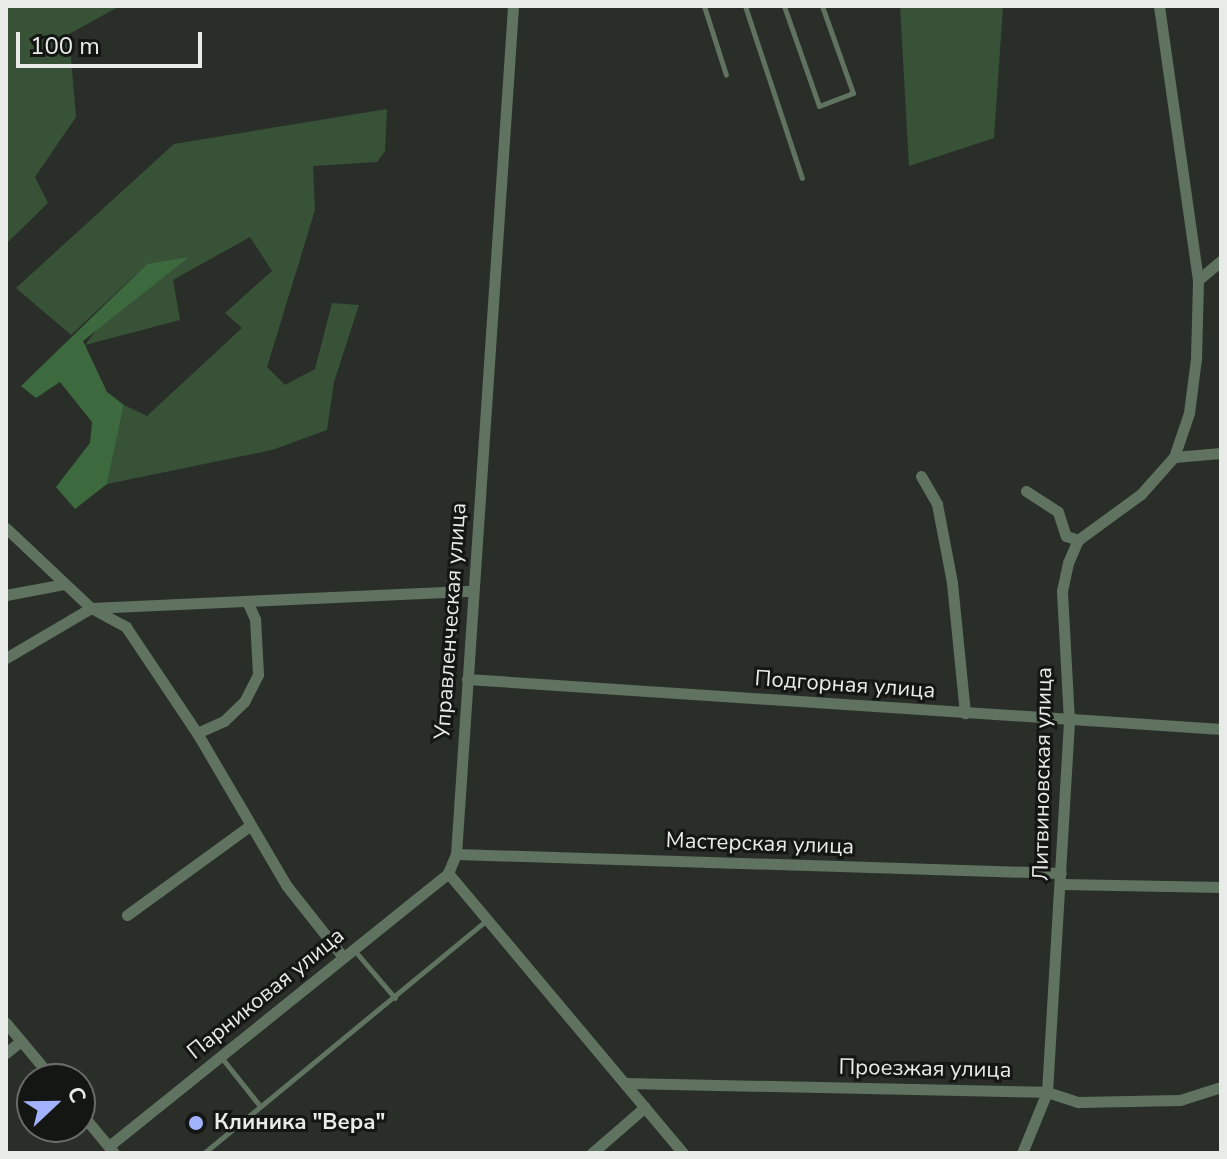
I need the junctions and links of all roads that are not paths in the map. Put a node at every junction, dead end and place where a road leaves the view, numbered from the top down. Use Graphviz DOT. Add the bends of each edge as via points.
graph roads {
  1 [pos="513,6"];
  2 [pos="704,6"];
  3 [pos="745,6"];
  4 [pos="784,6"];
  5 [pos="822,6"];
  6 [pos="1159,6"];
  7 [pos="726,75"];
  8 [pos="802,178"];
  9 [pos="1221,261"];
  10 [pos="1198,280"];
  11 [pos="1221,453"];
  12 [pos="1174,457"];
  13 [pos="921,476"];
  14 [pos="1026,491"];
  15 [pos="6,528"];
  16 [pos="1078,540"];
  17 [pos="65,584"];
  18 [pos="472,591"];
  19 [pos="6,595"];
  20 [pos="247,601"];
  21 [pos="91,608"];
  22 [pos="6,658"];
  23 [pos="467,679"];
  24 [pos="965,713"];
  25 [pos="1069,721"];
  26 [pos="1221,729"];
  27 [pos="197,733"];
  28 [pos="251,825"];
  29 [pos="456,854"];
  30 [pos="448,873"];
  31 [pos="1062,879"];
  32 [pos="1221,887"];
  33 [pos="127,915"];
  34 [pos="488,920"];
  35 [pos="353,948"];
  36 [pos="343,957"];
  37 [pos="395,998"];
  38 [pos="6,1023"];
  39 [pos="21,1041"];
  40 [pos="6,1053"];
  41 [pos="221,1057"];
  42 [pos="40,1063"];
  43 [pos="625,1083"];
  44 [pos="1221,1087"];
  45 [pos="1047,1092"];
  46 [pos="260,1106"];
  47 [pos="645,1107"];
  48 [pos="96,1131"];
  49 [pos="112,1150"];
  50 [pos="204,1153"];
  51 [pos="592,1153"];
  52 [pos="683,1153"];
  53 [pos="1022,1153"];
  1 -- 18 [label="street, Управленческая улица"];
  2 -- 7 [label="lane"];
  3 -- 8 [label="lane"];
  4 -- 5 [label="lane" via="819,106 853,93"];
  6 -- 10 [label="street"];
  9 -- 10 [label="street"];
  10 -- 12 [label="street" via="1189,413"];
  11 -- 12 [label="street"];
  12 -- 16 [label="street" via="1141,494"];
  13 -- 24 [label="street" via="937,504 952,583"];
  14 -- 16 [label="street" via="1058,512 1066,536"];
  15 -- 17 [label="street"];
  16 -- 25 [label="street, Литвиновская улица" via="1062,591"];
  17 -- 19 [label="street"];
  17 -- 21 [label="street"];
  18 -- 20 [label="street"];
  18 -- 23 [label="street, Управленческая улица"];
  20 -- 21 [label="street"];
  20 -- 27 [label="street" via="255,619 258,674 244,702 224,721"];
  21 -- 22 [label="street"];
  21 -- 27 [label="street" via="126,627"];
  23 -- 24 [label="street, Подгорная улица"];
  23 -- 29 [label="street, Управленческая улица"];
  24 -- 25 [label="street, Подгорная улица"];
  25 -- 26 [label="street, Подгорная улица"];
  25 -- 31 [label="street, Литвиновская улица"];
  27 -- 28 [label="street"];
  28 -- 33 [label="street"];
  28 -- 36 [label="street" via="286,885"];
  29 -- 30 [label="street, Управленческая улица"];
  29 -- 31 [label="street, Мастерская улица"];
  30 -- 34 [label="street"];
  30 -- 35 [label="street, Парниковая улица"];
  31 -- 32 [label="street, Мастерская улица"];
  31 -- 45 [label="street, Литвиновская улица"];
  34 -- 37 [label="lane"];
  34 -- 43 [label="street"];
  35 -- 36 [label="street, Парниковая улица"];
  35 -- 37 [label="lane"];
  36 -- 41 [label="street, Парниковая улица"];
  37 -- 46 [label="lane"];
  38 -- 39 [label="street"];
  39 -- 40 [label="street"];
  39 -- 42 [label="street"];
  41 -- 46 [label="lane"];
  41 -- 49 [label="street, Парниковая улица"];
  43 -- 45 [label="street, Проезжая улица"];
  43 -- 47 [label="street"];
  44 -- 45 [label="street, Проезжая улица" via="1180,1100 1078,1102"];
  45 -- 53 [label="street, Литвиновская улица"];
  46 -- 50 [label="lane"];
  47 -- 51 [label="street"];
  47 -- 52 [label="street"];
  48 -- 49 [label="street"];
}
